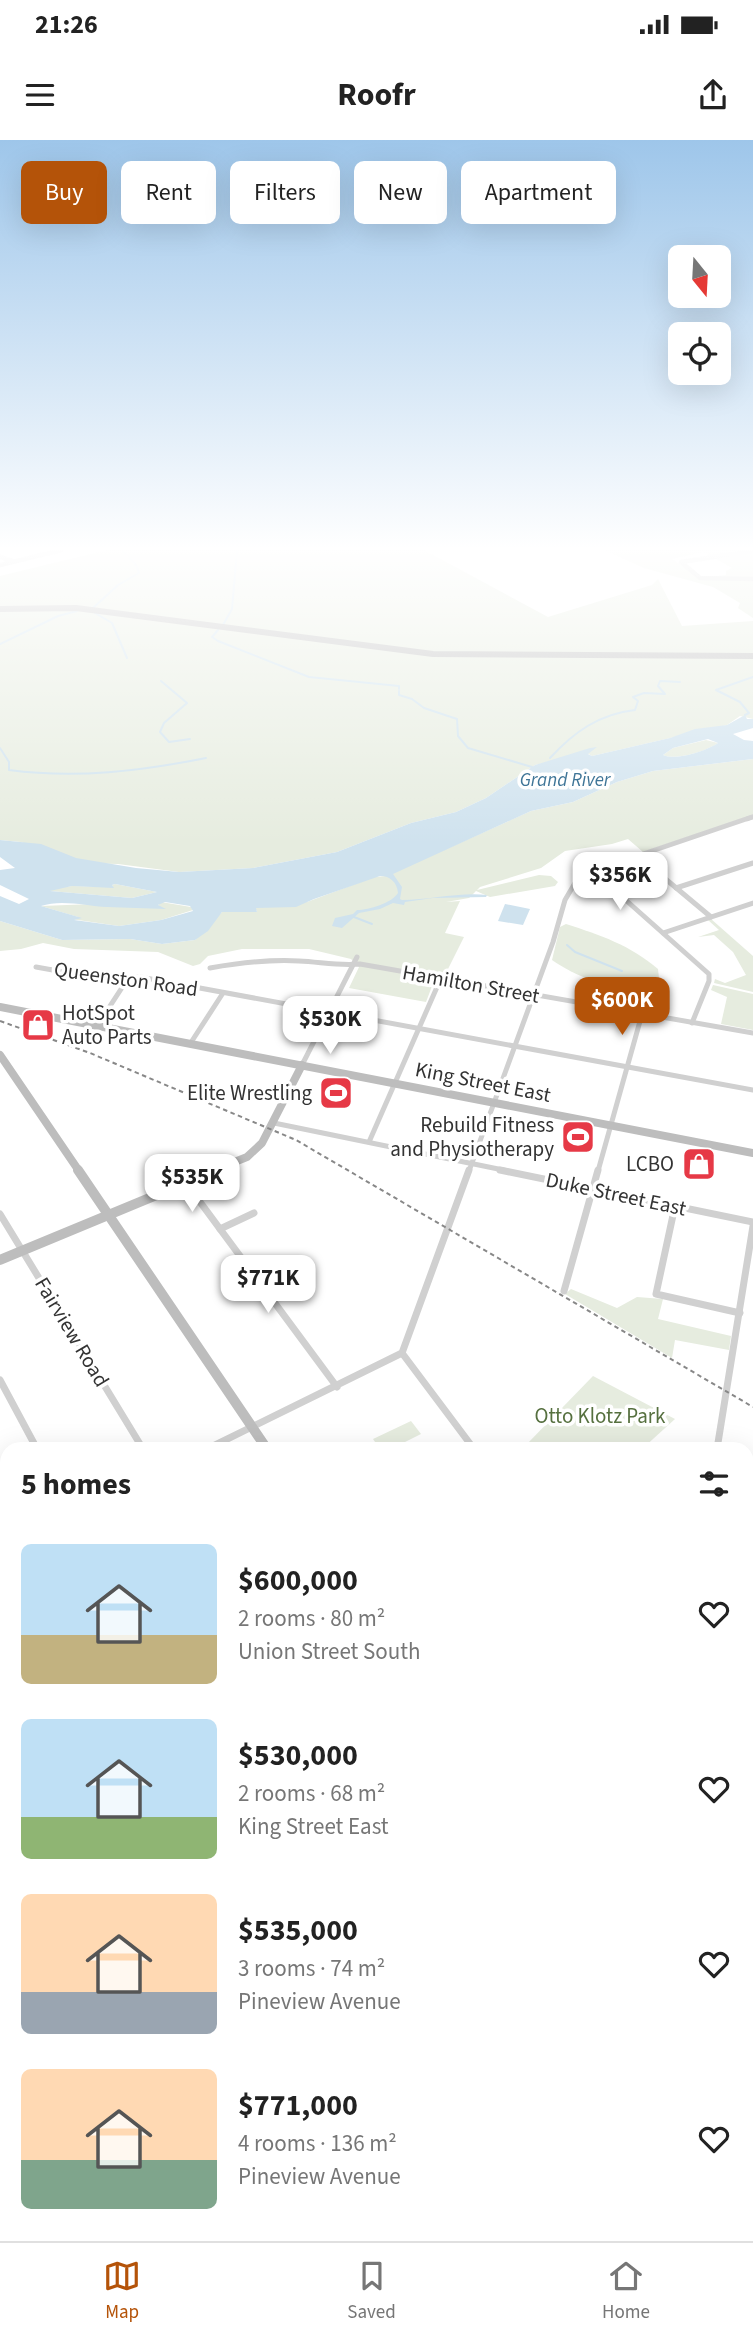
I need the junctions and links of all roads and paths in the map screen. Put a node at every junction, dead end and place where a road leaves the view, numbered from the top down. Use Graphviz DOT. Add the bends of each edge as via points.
graph roads {
  1 [pos="387,648"];
  2 [pos="753,656"];
  3 [pos="753,817"];
  4 [pos="638,856"];
  5 [pos="753,863"];
  6 [pos="593,871"];
  7 [pos="676,888"];
  8 [pos="753,903"];
  9 [pos="710,917"];
  10 [pos="663,933"];
  11 [pos="356,957"];
  12 [pos="354,965"];
  13 [pos="36,967"];
  14 [pos="210,968"];
  15 [pos="441,978"];
  16 [pos="125,983"];
  17 [pos="223,993"];
  18 [pos="533,995"];
  19 [pos="0,1007"];
  20 [pos="330,1012"];
  21 [pos="642,1014"];
  22 [pos="692,1023"];
  23 [pos="97,1026"];
  24 [pos="419,1029"];
  25 [pos="753,1033"];
  26 [pos="190,1044"];
  27 [pos="514,1047"];
  28 [pos="0,1055"];
  29 [pos="302,1065"];
  30 [pos="627,1068"];
  31 [pos="395,1083"];
  32 [pos="753,1090"];
  33 [pos="495,1102"];
  34 [pos="274,1123"];
  35 [pos="612,1125"];
  36 [pos="369,1142"];
  37 [pos="753,1153"];
  38 [pos="472,1164"];
  39 [pos="186,1183"];
  40 [pos="594,1189"];
  41 [pos="675,1206"];
  42 [pos="254,1213"];
  43 [pos="0,1214"];
  44 [pos="108,1215"];
  45 [pos="753,1224"];
  46 [pos="220,1228"];
  47 [pos="23,1250"];
  48 [pos="0,1260"];
  49 [pos="564,1291"];
  50 [pos="740,1312"];
  51 [pos="402,1353"];
  52 [pos="0,1380"];
  53 [pos="337,1387"];
  54 [pos="10,1399"];
  55 [pos="0,1404"];
  56 [pos="252,1427"];
  57 [pos="33,1442"];
  58 [pos="139,1442"];
  59 [pos="221,1442"];
  60 [pos="262,1442"];
  61 [pos="469,1442"];
  62 [pos="718,1442"];
  1 -- 2 [label="main road" via="433,654"];
  3 -- 4 [label="street"];
  4 -- 6 [label="street"];
  4 -- 7 [label="street"];
  5 -- 7 [label="street"];
  6 -- 10 [label="street"];
  6 -- 18 [label="street" via="575,880 565,898"];
  7 -- 9 [label="street"];
  8 -- 9 [label="street"];
  9 -- 10 [label="street"];
  10 -- 22 [label="street" via="709,974"];
  11 -- 12 [label="street"];
  12 -- 14 [label="street, Hamilton Street" via="281,961"];
  12 -- 15 [label="street, Hamilton Street"];
  12 -- 20 [label="street"];
  13 -- 16 [label="street, Queenston Road"];
  15 -- 18 [label="street, Hamilton Street"];
  15 -- 24 [label="street"];
  16 -- 17 [label="street, Queenston Road" via="140,977"];
  16 -- 23 [label="street"];
  17 -- 20 [label="street, Queenston Road"];
  17 -- 26 [label="street"];
  18 -- 21 [label="street, Hamilton Street"];
  18 -- 27 [label="street"];
  19 -- 23 [label="main road, King Street East"];
  20 -- 24 [label="street, Queenston Road"];
  20 -- 29 [label="street"];
  21 -- 22 [label="street, Hamilton Street"];
  21 -- 30 [label="street"];
  22 -- 25 [label="street, Hamilton Street"];
  23 -- 26 [label="main road, King Street East"];
  24 -- 27 [label="street, Queenston Road"];
  24 -- 31 [label="street"];
  26 -- 29 [label="main road, King Street East"];
  27 -- 30 [label="street, Queenston Road"];
  27 -- 33 [label="street"];
  28 -- 44 [label="main road"];
  29 -- 31 [label="main road, King Street East"];
  29 -- 34 [label="main road"];
  30 -- 32 [label="street, Queenston Road"];
  30 -- 35 [label="street"];
  31 -- 33 [label="main road, King Street East"];
  31 -- 36 [label="street"];
  33 -- 35 [label="main road, King Street East"];
  33 -- 38 [label="street"];
  34 -- 36 [label="street, Duke Street East"];
  34 -- 39 [label="main road" via="247,1157"];
  35 -- 37 [label="main road, King Street East"];
  35 -- 40 [label="street"];
  36 -- 38 [label="street, Duke Street East"];
  38 -- 40 [label="street, Duke Street East"];
  38 -- 51 [label="street"];
  39 -- 44 [label="main road"];
  39 -- 46 [label="street"];
  40 -- 41 [label="street, Duke Street East"];
  40 -- 49 [label="street"];
  41 -- 45 [label="street, Duke Street East"];
  41 -- 50 [label="street" via="656,1294"];
  42 -- 46 [label="street"];
  43 -- 47 [label="street, Fairview Road"];
  44 -- 47 [label="main road"];
  44 -- 56 [label="main road"];
  45 -- 50 [label="street"];
  46 -- 53 [label="street"];
  47 -- 48 [label="main road"];
  47 -- 58 [label="street, Fairview Road"];
  50 -- 62 [label="street"];
  51 -- 53 [label="street"];
  51 -- 61 [label="street"];
  52 -- 54 [label="street"];
  53 -- 56 [label="street"];
  54 -- 55 [label="street"];
  54 -- 57 [label="street"];
  56 -- 59 [label="street"];
  56 -- 60 [label="main road"];
}
